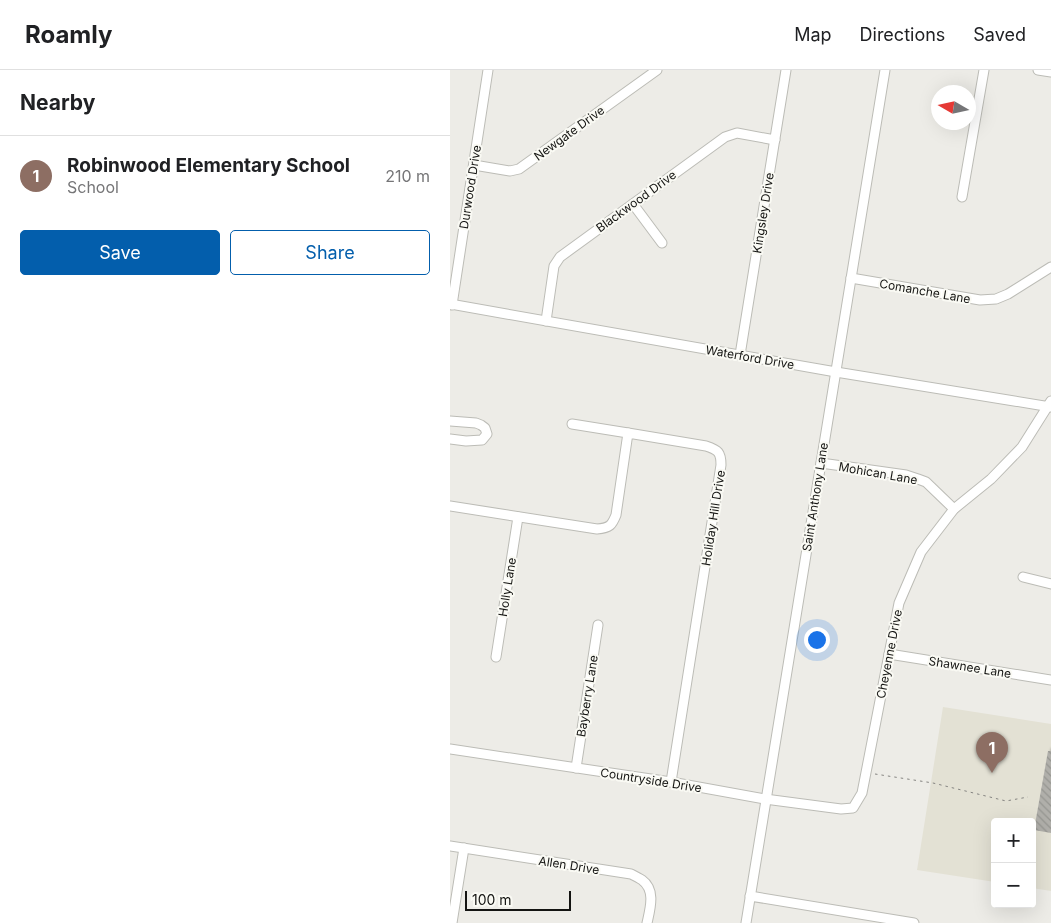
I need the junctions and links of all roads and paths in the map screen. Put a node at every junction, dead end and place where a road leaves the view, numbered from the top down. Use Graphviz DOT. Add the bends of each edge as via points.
graph roads {
  1 [pos="488,70"];
  2 [pos="657,70"];
  3 [pos="786,70"];
  4 [pos="885,70"];
  5 [pos="984,70"];
  6 [pos="1038,70"];
  7 [pos="1051,72"];
  8 [pos="775,140"];
  9 [pos="474,165"];
  10 [pos="962,197"];
  11 [pos="633,204"];
  12 [pos="662,243"];
  13 [pos="1051,267"];
  14 [pos="851,278"];
  15 [pos="451,304"];
  16 [pos="546,321"];
  17 [pos="740,355"];
  18 [pos="836,372"];
  19 [pos="1050,405"];
  20 [pos="450,421"];
  21 [pos="572,424"];
  22 [pos="628,434"];
  23 [pos="450,439"];
  24 [pos="821,463"];
  25 [pos="450,506"];
  26 [pos="954,509"];
  27 [pos="518,517"];
  28 [pos="1023,577"];
  29 [pos="1051,584"];
  30 [pos="598,625"];
  31 [pos="889,654"];
  32 [pos="496,657"];
  33 [pos="1051,680"];
  34 [pos="450,749"];
  35 [pos="576,768"];
  36 [pos="866,772"];
  37 [pos="671,782"];
  38 [pos="1028,798"];
  39 [pos="765,799"];
  40 [pos="853,808"];
  41 [pos="450,846"];
  42 [pos="464,848"];
  43 [pos="750,896"];
  44 [pos="452,923"];
  45 [pos="647,923"];
  46 [pos="746,923"];
  47 [pos="914,923"];
  1 -- 9 [label="street, Durwood Drive"];
  2 -- 9 [label="street, Newgate Drive" via="519,169 510,171"];
  3 -- 8 [label="street, Kingsley Drive"];
  4 -- 14 [label="street, Saint Anthony Lane"];
  5 -- 10 [label="street"];
  6 -- 7 [label="street"];
  8 -- 11 [label="street, Blackwood Drive" via="737,133 725,136"];
  8 -- 17 [label="street, Kingsley Drive"];
  9 -- 15 [label="street, Durwood Drive"];
  11 -- 12 [label="street"];
  11 -- 16 [label="street, Blackwood Drive" via="560,257 554,266"];
  13 -- 14 [label="street, Comanche Lane" via="1008,294 980,300"];
  14 -- 18 [label="street, Saint Anthony Lane"];
  15 -- 16 [label="street, Waterford Drive"];
  16 -- 17 [label="street, Waterford Drive"];
  17 -- 18 [label="street, Waterford Drive"];
  18 -- 19 [label="street, Waterford Drive"];
  18 -- 24 [label="street, Saint Anthony Lane"];
  19 -- 26 [label="street, Cheyenne Drive" via="1022,446 991,479"];
  20 -- 23 [label="street" via="481,425 487,434 482,440 475,441"];
  21 -- 22 [label="street"];
  22 -- 27 [label="street" via="616,514 606,529"];
  22 -- 37 [label="street, Holiday Hill Drive" via="706,446 716,449 721,456"];
  24 -- 26 [label="street, Mohican Lane" via="918,479 926,482"];
  24 -- 39 [label="street, Saint Anthony Lane"];
  25 -- 27 [label="street"];
  26 -- 31 [label="street, Cheyenne Drive" via="921,552 899,603"];
  27 -- 32 [label="street, Holly Lane"];
  28 -- 29 [label="street"];
  30 -- 35 [label="street, Bayberry Lane"];
  31 -- 33 [label="street, Shawnee Lane"];
  31 -- 36 [label="street, Cheyenne Drive"];
  34 -- 35 [label="street, Countryside Drive"];
  35 -- 37 [label="street, Countryside Drive"];
  36 -- 38 [label="path" via="933,783 1006,801"];
  36 -- 40 [label="street, Cheyenne Drive" via="862,793"];
  37 -- 39 [label="street, Countryside Drive"];
  39 -- 40 [label="street, Countryside Drive"];
  39 -- 43 [label="street, Saint Anthony Lane"];
  41 -- 42 [label="street, Allen Drive"];
  42 -- 44 [label="street"];
  42 -- 45 [label="street, Allen Drive" via="631,874 648,886 651,899"];
  43 -- 46 [label="street, Saint Anthony Lane"];
  43 -- 47 [label="street"];
}
